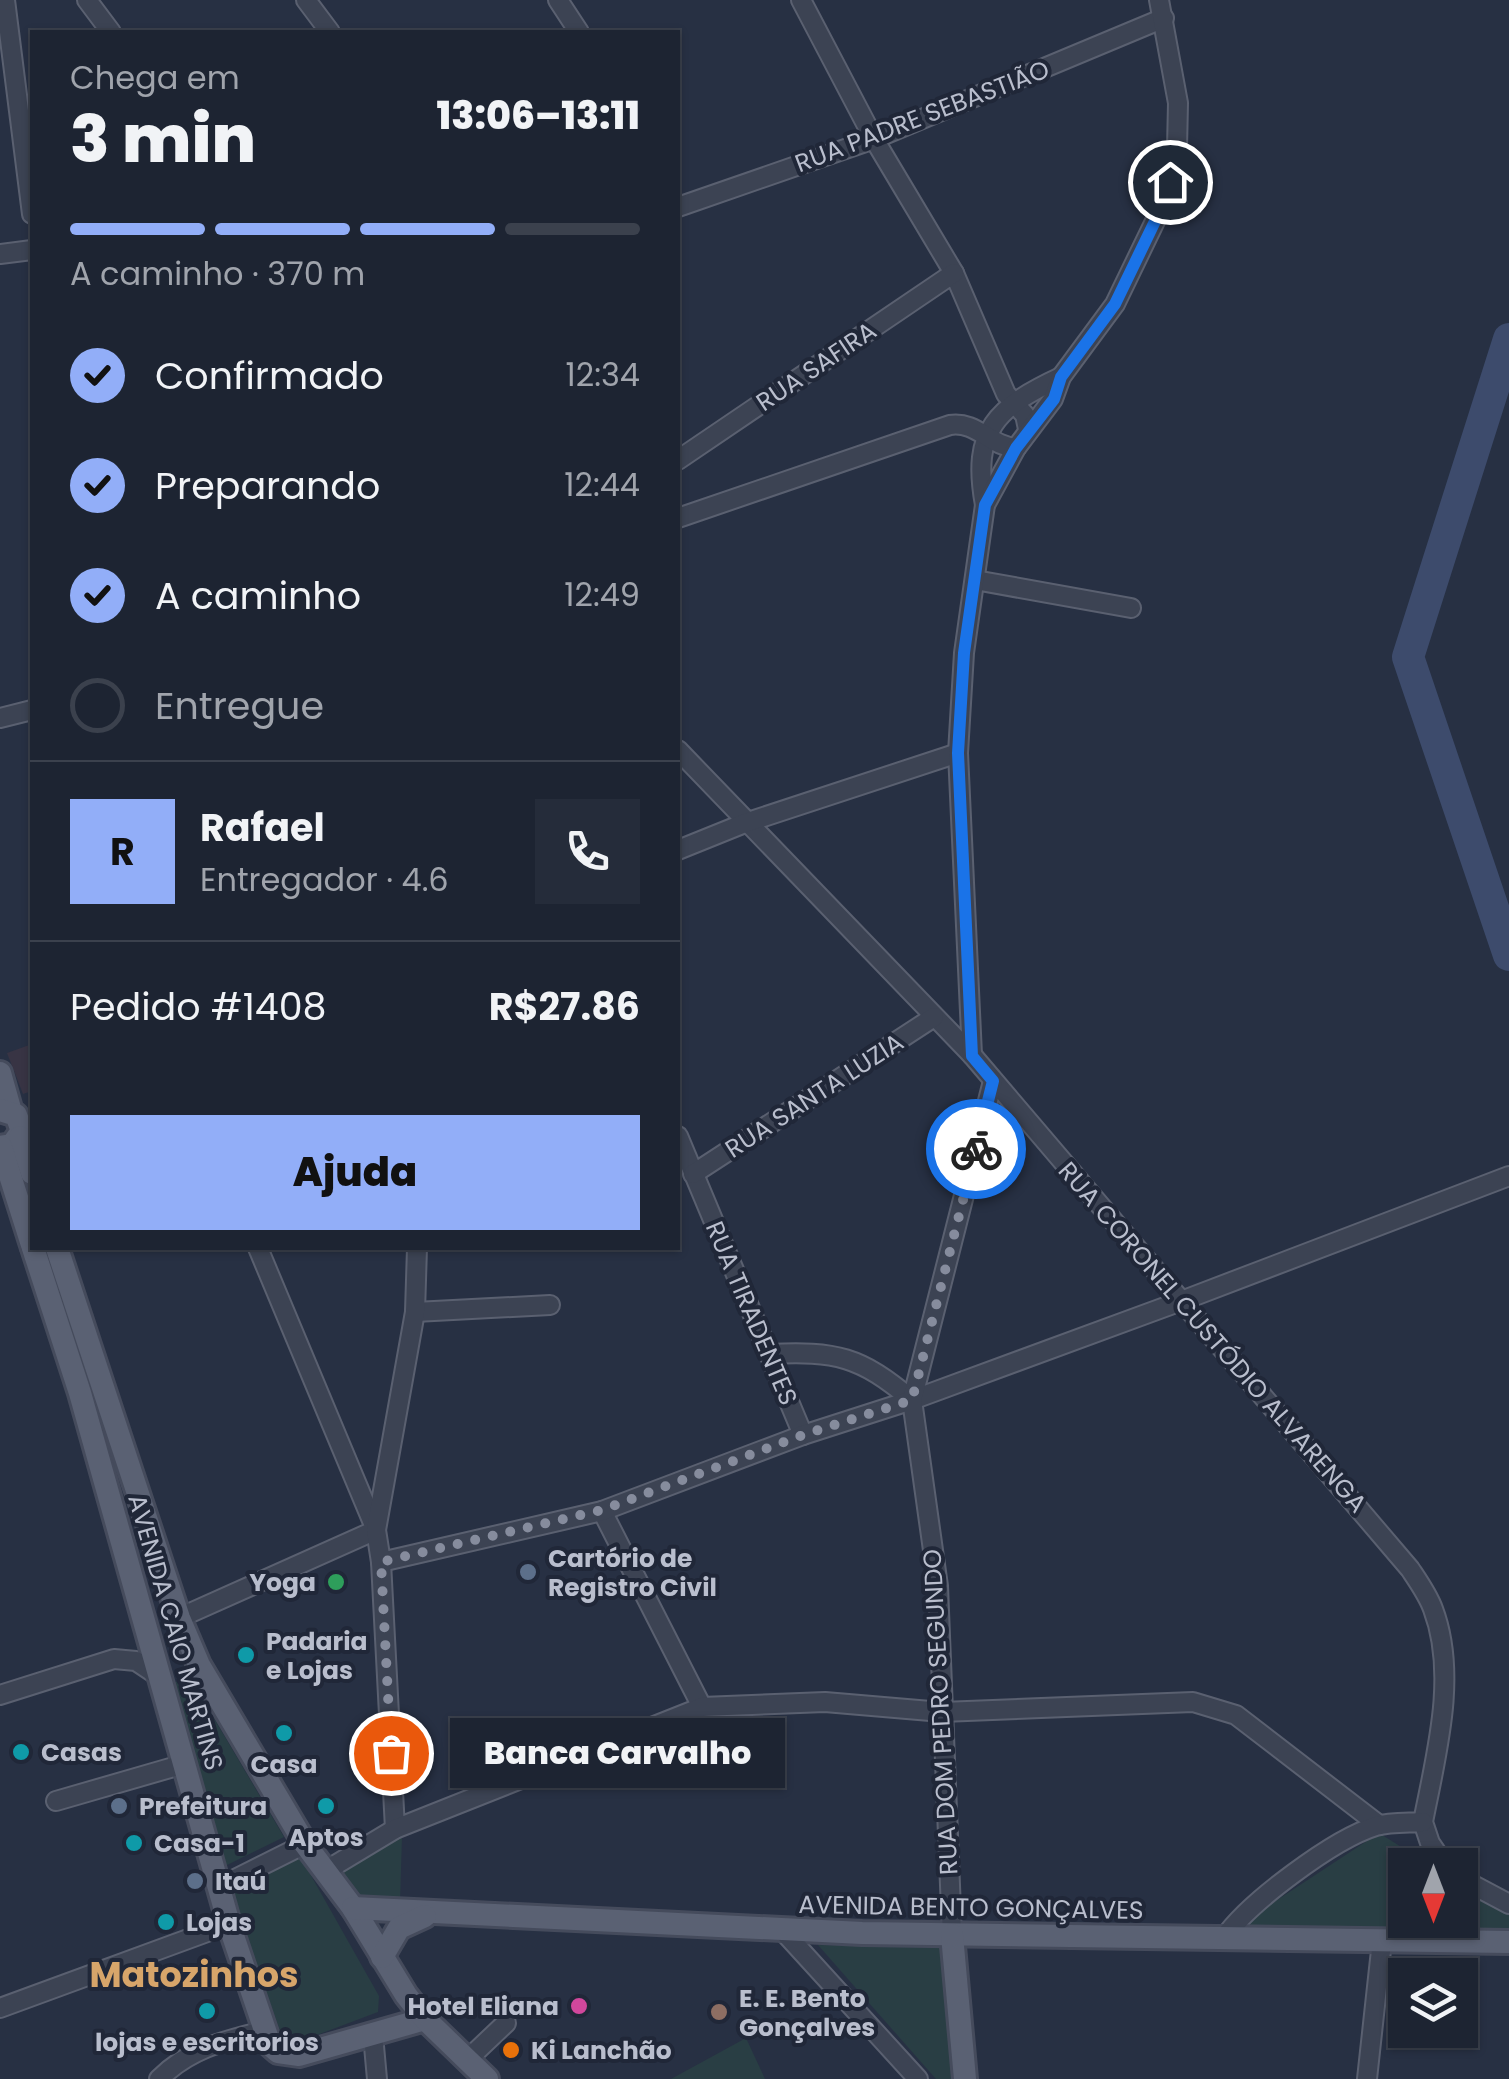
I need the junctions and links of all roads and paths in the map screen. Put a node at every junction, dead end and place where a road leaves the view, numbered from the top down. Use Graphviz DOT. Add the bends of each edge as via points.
graph roads {
  1 [pos="5,0"];
  2 [pos="87,0"];
  3 [pos="306,0"];
  4 [pos="558,0"];
  5 [pos="800,0"];
  6 [pos="1162,9"];
  7 [pos="110,30"];
  8 [pos="328,30"];
  9 [pos="577,30"];
  10 [pos="874,139"];
  11 [pos="30,198"];
  12 [pos="683,205"];
  13 [pos="30,250"];
  14 [pos="0,254"];
  15 [pos="954,273"];
  16 [pos="1061,377"];
  17 [pos="1013,405"];
  18 [pos="1028,430"];
  19 [pos="987,436"];
  20 [pos="1016,448"];
  21 [pos="680,459"];
  22 [pos="985,505"];
  23 [pos="680,515"];
  24 [pos="974,580"];
  25 [pos="1131,608"];
  26 [pos="30,710"];
  27 [pos="0,718"];
  28 [pos="680,752"];
  29 [pos="958,753"];
  30 [pos="745,823"];
  31 [pos="680,849"];
  32 [pos="934,1017"];
  33 [pos="972,1056"];
  34 [pos="0,1073"];
  35 [pos="993,1081"];
  36 [pos="12,1124"];
  37 [pos="680,1141"];
  38 [pos="30,1168"];
  39 [pos="694,1174"];
  40 [pos="1509,1176"];
  41 [pos="30,1229"];
  42 [pos="34,1250"];
  43 [pos="58,1250"];
  44 [pos="259,1250"];
  45 [pos="416,1250"];
  46 [pos="1184,1300"];
  47 [pos="550,1305"];
  48 [pos="415,1312"];
  49 [pos="769,1354"];
  50 [pos="912,1400"];
  51 [pos="803,1435"];
  52 [pos="602,1510"];
  53 [pos="376,1530"];
  54 [pos="381,1562"];
  55 [pos="179,1618"];
  56 [pos="199,1664"];
  57 [pos="158,1675"];
  58 [pos="0,1693"];
  59 [pos="702,1707"];
  60 [pos="942,1712"];
  61 [pos="184,1764"];
  62 [pos="56,1801"];
  63 [pos="1423,1822"];
  64 [pos="1379,1825"];
  65 [pos="395,1829"];
  66 [pos="305,1844"];
  67 [pos="1433,1848"];
  68 [pos="327,1870"];
  69 [pos="219,1887"];
  70 [pos="1478,1888"];
  71 [pos="1509,1904"];
  72 [pos="352,1908"];
  73 [pos="433,1913"];
  74 [pos="229,1924"];
  75 [pos="784,1931"];
  76 [pos="952,1935"];
  77 [pos="1224,1938"];
  78 [pos="1382,1940"];
  79 [pos="1509,1942"];
  80 [pos="382,1957"];
  81 [pos="0,2008"];
  82 [pos="425,2019"];
  83 [pos="506,2023"];
  84 [pos="264,2031"];
  85 [pos="373,2035"];
  86 [pos="467,2060"];
  87 [pos="159,2079"];
  88 [pos="377,2079"];
  89 [pos="487,2079"];
  90 [pos="918,2079"];
  91 [pos="965,2079"];
  92 [pos="1367,2079"];
  1 -- 11 [label="street"];
  2 -- 7 [label="street"];
  3 -- 8 [label="street"];
  4 -- 9 [label="street"];
  5 -- 10 [label="street"];
  6 -- 10 [label="street, RUA PADRE SEBASTIÃO"];
  6 -- 16 [label="street" via="1178,103 1170,182 1115,304"];
  10 -- 12 [label="street, RUA PADRE SEBASTIÃO"];
  10 -- 15 [label="street"];
  13 -- 14 [label="street"];
  15 -- 17 [label="street"];
  15 -- 21 [label="street, RUA SAFIRA"];
  16 -- 17 [label="street"];
  16 -- 18 [label="street" via="1054,399"];
  17 -- 18 [label="street" via="1025,415"];
  17 -- 19 [label="street"];
  18 -- 20 [label="street"];
  19 -- 20 [label="street"];
  19 -- 22 [label="street"];
  19 -- 23 [label="street" via="972,426 950,426"];
  20 -- 22 [label="street"];
  22 -- 24 [label="street"];
  24 -- 25 [label="street"];
  24 -- 29 [label="street"];
  26 -- 27 [label="street"];
  28 -- 30 [label="street, RUA CORONEL CUSTÓDIO ALVARENGA"];
  29 -- 30 [label="street"];
  29 -- 33 [label="street"];
  30 -- 31 [label="street"];
  30 -- 32 [label="street, RUA CORONEL CUSTÓDIO ALVARENGA"];
  32 -- 33 [label="street, RUA CORONEL CUSTÓDIO ALVARENGA"];
  32 -- 39 [label="street, RUA SANTA LUZIA"];
  33 -- 35 [label="street, RUA CORONEL CUSTÓDIO ALVARENGA"];
  34 -- 36 [label="main road, AVENIDA CAIO MARTINS"];
  35 -- 46 [label="street, RUA CORONEL CUSTÓDIO ALVARENGA"];
  35 -- 50 [label="street, RUA DOM PEDRO SEGUNDO"];
  36 -- 38 [label="main road, AVENIDA CAIO MARTINS"];
  36 -- 41 [label="main road, AVENIDA CAIO MARTINS"];
  37 -- 39 [label="street, RUA TIRADENTES"];
  39 -- 49 [label="street, RUA TIRADENTES"];
  40 -- 46 [label="street"];
  42 -- 57 [label="main road, AVENIDA CAIO MARTINS"];
  43 -- 55 [label="main road, AVENIDA CAIO MARTINS"];
  44 -- 53 [label="street"];
  45 -- 48 [label="street"];
  46 -- 50 [label="street"];
  46 -- 63 [label="street, RUA CORONEL CUSTÓDIO ALVARENGA" via="1410,1569 1433,1606 1445,1688"];
  47 -- 48 [label="street"];
  48 -- 53 [label="street"];
  49 -- 50 [label="street" via="849,1359 878,1371"];
  49 -- 51 [label="street, RUA TIRADENTES"];
  50 -- 51 [label="street"];
  50 -- 60 [label="street, RUA DOM PEDRO SEGUNDO" via="938,1586"];
  51 -- 52 [label="street"];
  52 -- 54 [label="street"];
  52 -- 59 [label="street"];
  53 -- 54 [label="street"];
  53 -- 55 [label="street"];
  54 -- 65 [label="street"];
  55 -- 56 [label="main road, AVENIDA CAIO MARTINS"];
  56 -- 57 [label="main road" via="176,1664"];
  56 -- 66 [label="main road, AVENIDA CAIO MARTINS"];
  57 -- 58 [label="street" via="136,1661 114,1659"];
  57 -- 61 [label="main road, AVENIDA CAIO MARTINS"];
  59 -- 60 [label="street" via="826,1702"];
  59 -- 65 [label="street"];
  60 -- 64 [label="street" via="1138,1703 1215,1707 1236,1714"];
  60 -- 76 [label="street, RUA DOM PEDRO SEGUNDO"];
  61 -- 62 [label="street"];
  61 -- 69 [label="main road, AVENIDA CAIO MARTINS"];
  63 -- 64 [label="street"];
  63 -- 67 [label="street"];
  64 -- 77 [label="street" via="1346,1838 1280,1885"];
  65 -- 68 [label="street"];
  66 -- 68 [label="main road, AVENIDA CAIO MARTINS"];
  66 -- 69 [label="street"];
  68 -- 72 [label="main road, AVENIDA CAIO MARTINS"];
  69 -- 74 [label="main road, AVENIDA CAIO MARTINS"];
  70 -- 71 [label="street"];
  72 -- 73 [label="main road, AVENIDA BENTO GONÇALVES"];
  72 -- 80 [label="main road, AVENIDA CAIO MARTINS"];
  73 -- 75 [label="main road, AVENIDA BENTO GONÇALVES"];
  73 -- 80 [label="main road" via="399,1928"];
  74 -- 81 [label="street"];
  74 -- 84 [label="main road, AVENIDA CAIO MARTINS"];
  75 -- 76 [label="main road, AVENIDA BENTO GONÇALVES"];
  75 -- 90 [label="street"];
  76 -- 77 [label="main road, AVENIDA BENTO GONÇALVES"];
  76 -- 91 [label="main road"];
  77 -- 78 [label="main road, AVENIDA BENTO GONÇALVES"];
  78 -- 79 [label="main road, AVENIDA BENTO GONÇALVES"];
  78 -- 92 [label="street"];
  80 -- 82 [label="main road, AVENIDA CAIO MARTINS"];
  82 -- 85 [label="main road"];
  82 -- 86 [label="main road, AVENIDA CAIO MARTINS"];
  83 -- 86 [label="street"];
  84 -- 85 [label="main road" via="278,2052 299,2055"];
  84 -- 87 [label="street" via="206,2045"];
  85 -- 88 [label="street"];
  86 -- 89 [label="main road, AVENIDA CAIO MARTINS"];
}
